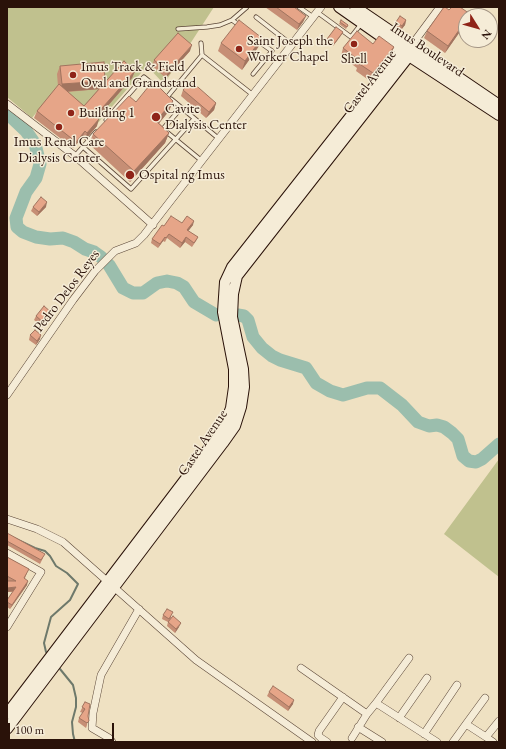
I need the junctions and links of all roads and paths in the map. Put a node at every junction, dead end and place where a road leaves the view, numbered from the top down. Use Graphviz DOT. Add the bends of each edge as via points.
graph roads {
  1 [pos="247,7"];
  2 [pos="299,7"];
  3 [pos="309,7"];
  4 [pos="339,7"];
  5 [pos="355,7"];
  6 [pos="440,7"];
  7 [pos="305,12"];
  8 [pos="317,12"];
  9 [pos="256,17"];
  10 [pos="232,20"];
  11 [pos="362,23"];
  12 [pos="178,29"];
  13 [pos="244,29"];
  14 [pos="255,38"];
  15 [pos="201,43"];
  16 [pos="292,45"];
  17 [pos="407,51"];
  18 [pos="202,55"];
  19 [pos="253,74"];
  20 [pos="253,95"];
  21 [pos="168,96"];
  22 [pos="7,104"];
  23 [pos="499,105"];
  24 [pos="181,108"];
  25 [pos="499,115"];
  26 [pos="194,119"];
  27 [pos="103,123"];
  28 [pos="98,129"];
  29 [pos="175,139"];
  30 [pos="219,139"];
  31 [pos="83,147"];
  32 [pos="75,156"];
  33 [pos="202,161"];
  34 [pos="153,225"];
  35 [pos="7,395"];
  36 [pos="7,519"];
  37 [pos="7,553"];
  38 [pos="111,584"];
  39 [pos="139,609"];
  40 [pos="7,627"];
  41 [pos="410,658"];
  42 [pos="302,668"];
  43 [pos="427,678"];
  44 [pos="457,685"];
  45 [pos="342,697"];
  46 [pos="485,698"];
  47 [pos="376,703"];
  48 [pos="7,714"];
  49 [pos="367,714"];
  50 [pos="399,718"];
  51 [pos="499,721"];
  52 [pos="466,724"];
  53 [pos="358,727"];
  54 [pos="7,729"];
  55 [pos="424,734"];
  56 [pos="486,737"];
  57 [pos="352,738"];
  58 [pos="112,742"];
  59 [pos="312,742"];
  60 [pos="328,742"];
  61 [pos="382,742"];
  62 [pos="437,742"];
  63 [pos="454,742"];
  64 [pos="493,742"];
  1 -- 10 [label="lane"];
  2 -- 7 [label="lane"];
  3 -- 7 [label="lane"];
  4 -- 11 [label="street, Imus Boulevard"];
  5 -- 17 [label="street, Imus Boulevard"];
  6 -- 17 [label="street"];
  7 -- 8 [label="lane"];
  8 -- 11 [label="lane" via="352,37"];
  8 -- 16 [label="street, Pedro Delos Reyes"];
  9 -- 16 [label="lane"];
  10 -- 12 [label="lane" via="220,25"];
  10 -- 13 [label="lane"];
  11 -- 17 [label="street, Imus Boulevard"];
  14 -- 19 [label="lane" via="272,51"];
  15 -- 18 [label="lane"];
  16 -- 20 [label="street, Pedro Delos Reyes"];
  17 -- 23 [label="street, Imus Boulevard"];
  17 -- 25 [label="street, Imus Boulevard"];
  17 -- 38 [label="street, Castel Avenue" via="230,270 225,282 223,312 234,369 233,398 229,416 219,434"];
  18 -- 20 [label="lane"];
  18 -- 21 [label="lane"];
  20 -- 30 [label="street, Pedro Delos Reyes"];
  21 -- 24 [label="lane"];
  21 -- 27 [label="lane" via="144,77"];
  22 -- 32 [label="street"];
  24 -- 26 [label="lane"];
  24 -- 29 [label="lane" via="163,129"];
  26 -- 29 [label="lane"];
  26 -- 30 [label="lane"];
  28 -- 31 [label="lane"];
  29 -- 31 [label="lane" via="131,188"];
  29 -- 33 [label="lane"];
  30 -- 33 [label="street, Pedro Delos Reyes"];
  31 -- 32 [label="lane"];
  32 -- 34 [label="street"];
  33 -- 34 [label="street, Pedro Delos Reyes"];
  34 -- 35 [label="street, Pedro Delos Reyes" via="136,243 110,255 101,265 73,300"];
  36 -- 38 [label="street" via="37,529 63,542"];
  37 -- 40 [label="street" via="41,572"];
  38 -- 39 [label="street"];
  38 -- 48 [label="street, Castel Avenue"];
  38 -- 54 [label="street, Castel Avenue"];
  39 -- 58 [label="street" via="101,675 93,713 92,728"];
  39 -- 59 [label="street" via="196,660"];
  41 -- 47 [label="street"];
  42 -- 45 [label="street"];
  43 -- 50 [label="street"];
  44 -- 55 [label="street"];
  45 -- 49 [label="street"];
  45 -- 60 [label="street" via="319,731 318,735"];
  46 -- 52 [label="street"];
  47 -- 49 [label="street"];
  47 -- 50 [label="street"];
  49 -- 53 [label="street"];
  50 -- 55 [label="street"];
  51 -- 56 [label="street"];
  52 -- 56 [label="street"];
  52 -- 63 [label="street"];
  53 -- 57 [label="street"];
  53 -- 61 [label="street"];
  55 -- 62 [label="street"];
  56 -- 64 [label="street"];
}
